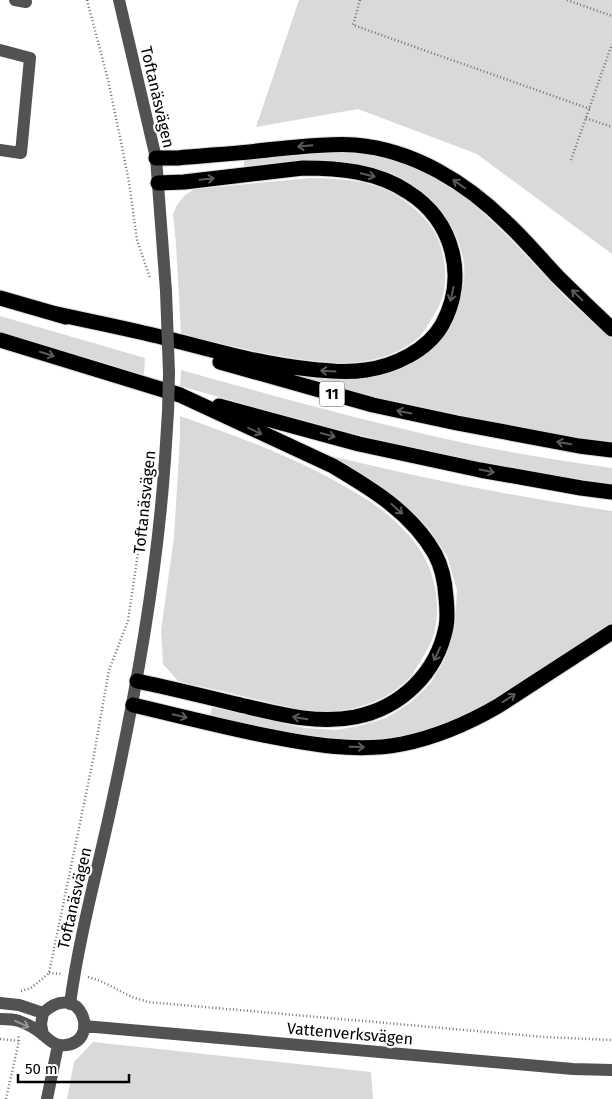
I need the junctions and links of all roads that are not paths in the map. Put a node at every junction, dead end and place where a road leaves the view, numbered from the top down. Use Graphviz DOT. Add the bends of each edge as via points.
graph roads {
  1 [pos="15,0"];
  2 [pos="25,0"];
  3 [pos="119,0"];
  4 [pos="0,50"];
  5 [pos="0,150"];
  6 [pos="156,158"];
  7 [pos="158,183"];
  8 [pos="0,298"];
  9 [pos="58,314"];
  10 [pos="612,328"];
  11 [pos="0,340"];
  12 [pos="180,395"];
  13 [pos="612,450"];
  14 [pos="612,492"];
  15 [pos="612,632"];
  16 [pos="137,681"];
  17 [pos="133,705"];
  18 [pos="0,1003"];
  19 [pos="70,1004"];
  20 [pos="43,1013"];
  21 [pos="0,1019"];
  22 [pos="84,1026"];
  23 [pos="43,1035"];
  24 [pos="58,1045"];
  25 [pos="612,1070"];
  26 [pos="47,1099"];
  1 -- 2 [label="street"];
  3 -- 6 [label="street, Toftanäsvägen"];
  4 -- 5 [label="street" via="30,58 21,153"];
  6 -- 7 [label="street, Toftanäsvägen"];
  10 -- 6 [label="highway, one-way" via="506,222 452,179 414,158 356,145"];
  7 -- 9 [label="highway, one-way" via="303,168 344,170 391,182 426,206 438,220 454,254 454,291 441,326 417,351 402,360 366,370 324,371 235,356"];
  7 -- 16 [label="street, Toftanäsvägen, bridge" via="166,291 168,412 164,482"];
  8 -- 9 [label="highway, 11"];
  13 -- 9 [label="highway, 11, one-way" via="374,405"];
  11 -- 12 [label="highway, one-way"];
  12 -- 14 [label="highway, one-way" via="368,446 480,470"];
  12 -- 16 [label="highway, one-way" via="333,466 393,505 420,532 435,554 444,580 446,626 435,659 411,689 395,702 353,718 307,719"];
  17 -- 15 [label="highway, one-way" via="313,744 359,747 401,744 446,732 498,706"];
  16 -- 17 [label="street, Toftanäsvägen"];
  17 -- 19 [label="street, Toftanäsvägen"];
  18 -- 20 [label="street"];
  19 -- 20 [label="street" via="55,1004"];
  19 -- 22 [label="street" via="83,1015"];
  20 -- 23 [label="street"];
  21 -- 23 [label="street, one-way" via="17,1020"];
  22 -- 24 [label="street" via="77,1041"];
  22 -- 25 [label="street, Vattenverksvägen"];
  23 -- 24 [label="street"];
  24 -- 26 [label="street"];
}
